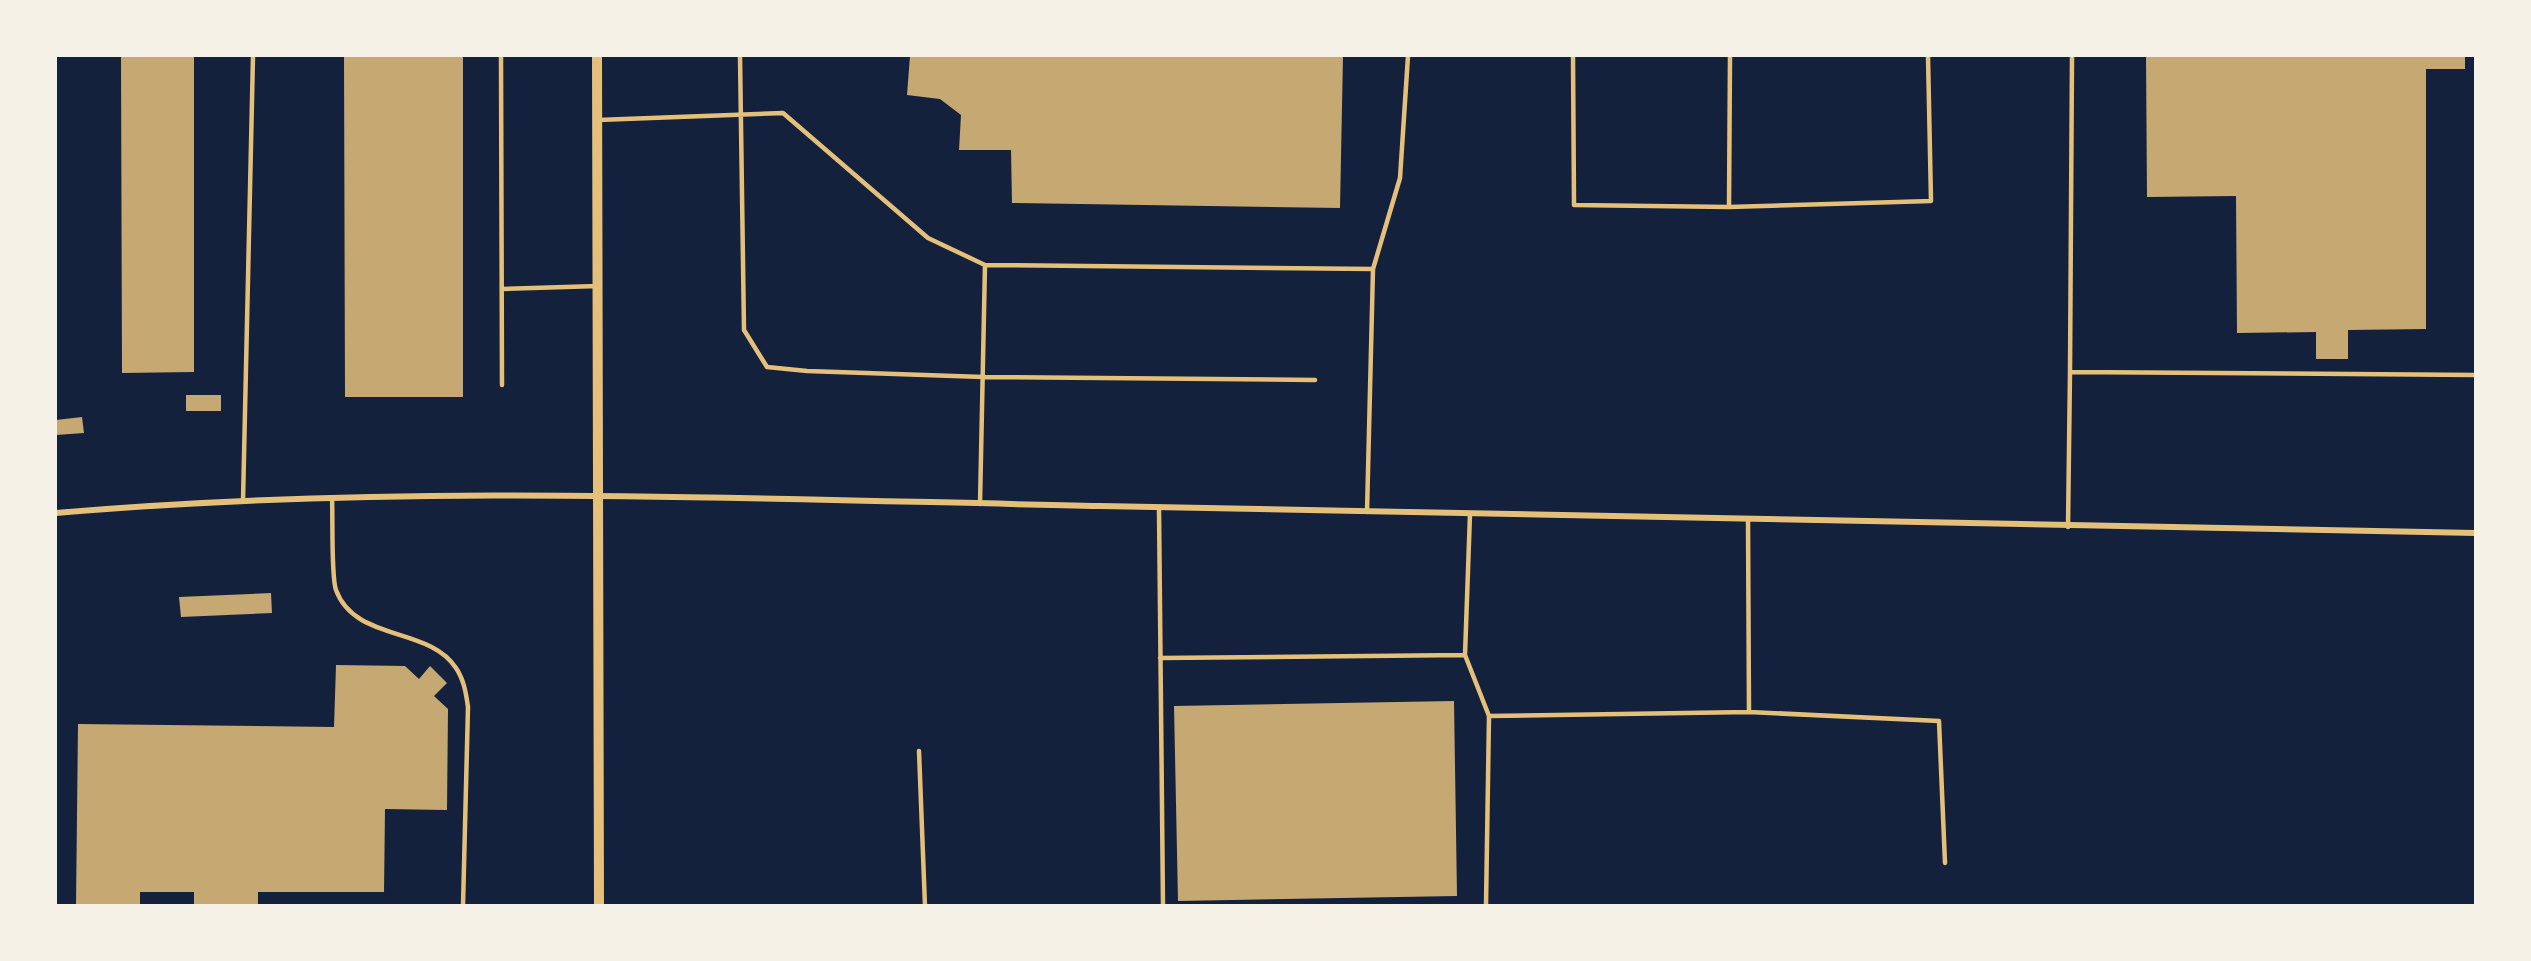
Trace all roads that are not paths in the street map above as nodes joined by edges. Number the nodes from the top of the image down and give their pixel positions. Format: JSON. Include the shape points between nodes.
{"nodes":[{"id":1,"x":253,"y":56,"type":"edge"},
{"id":2,"x":501,"y":56,"type":"edge"},
{"id":3,"x":597,"y":56,"type":"edge"},
{"id":4,"x":740,"y":56,"type":"edge"},
{"id":5,"x":1408,"y":56,"type":"edge"},
{"id":6,"x":1572,"y":56,"type":"edge"},
{"id":7,"x":1730,"y":56,"type":"edge"},
{"id":8,"x":1928,"y":56,"type":"edge"},
{"id":9,"x":2072,"y":56,"type":"edge"},
{"id":10,"x":739,"y":114,"type":"junction"},
{"id":11,"x":597,"y":120,"type":"junction"},
{"id":12,"x":1729,"y":207,"type":"junction"},
{"id":13,"x":985,"y":265,"type":"junction"},
{"id":14,"x":1373,"y":269,"type":"junction"},
{"id":15,"x":598,"y":286,"type":"junction"},
{"id":16,"x":502,"y":289,"type":"junction"},
{"id":17,"x":2070,"y":372,"type":"junction"},
{"id":18,"x":2475,"y":375,"type":"edge"},
{"id":19,"x":983,"y":377,"type":"junction"},
{"id":20,"x":1315,"y":380,"type":"dead end"},
{"id":21,"x":502,"y":385,"type":"dead end"},
{"id":22,"x":598,"y":496,"type":"junction"},
{"id":23,"x":332,"y":498,"type":"junction"},
{"id":24,"x":243,"y":501,"type":"junction"},
{"id":25,"x":980,"y":504,"type":"junction"},
{"id":26,"x":1159,"y":508,"type":"junction"},
{"id":27,"x":1367,"y":512,"type":"junction"},
{"id":28,"x":56,"y":513,"type":"edge"},
{"id":29,"x":1470,"y":514,"type":"junction"},
{"id":30,"x":1748,"y":519,"type":"junction"},
{"id":31,"x":2068,"y":527,"type":"junction"},
{"id":32,"x":2475,"y":533,"type":"edge"},
{"id":33,"x":1465,"y":655,"type":"junction"},
{"id":34,"x":1160,"y":658,"type":"junction"},
{"id":35,"x":1749,"y":712,"type":"junction"},
{"id":36,"x":1489,"y":716,"type":"junction"},
{"id":37,"x":919,"y":751,"type":"dead end"},
{"id":38,"x":1945,"y":863,"type":"dead end"},
{"id":39,"x":463,"y":906,"type":"edge"},
{"id":40,"x":599,"y":906,"type":"edge"},
{"id":41,"x":925,"y":906,"type":"edge"},
{"id":42,"x":1163,"y":906,"type":"edge"},
{"id":43,"x":1486,"y":906,"type":"edge"}],
"edges":[{"from":1,"to":24,"type":"lane"},
{"from":2,"to":16,"type":"lane"},
{"from":3,"to":11,"type":"street"},
{"from":4,"to":10,"type":"lane"},
{"from":5,"to":14,"type":"lane","via":[[1400,178]]},
{"from":6,"to":12,"type":"lane","via":[[1574,205]]},
{"from":7,"to":12,"type":"lane"},
{"from":8,"to":12,"type":"lane","via":[[1931,201]]},
{"from":9,"to":17,"type":"lane"},
{"from":10,"to":11,"type":"lane"},
{"from":10,"to":13,"type":"lane","via":[[783,113],[928,238]]},
{"from":10,"to":19,"type":"lane","via":[[744,330],[767,367]]},
{"from":11,"to":15,"type":"street"},
{"from":13,"to":14,"type":"lane"},
{"from":13,"to":19,"type":"lane"},
{"from":14,"to":27,"type":"lane"},
{"from":15,"to":16,"type":"lane"},
{"from":15,"to":22,"type":"street"},
{"from":16,"to":21,"type":"lane"},
{"from":17,"to":18,"type":"lane"},
{"from":17,"to":31,"type":"lane"},
{"from":19,"to":20,"type":"lane"},
{"from":19,"to":25,"type":"lane"},
{"from":22,"to":23,"type":"street"},
{"from":22,"to":25,"type":"street"},
{"from":22,"to":40,"type":"street"},
{"from":23,"to":24,"type":"street"},
{"from":23,"to":39,"type":"lane","via":[[335,589],[346,605],[378,629],[435,650],[456,666],[464,683],[468,707]]},
{"from":24,"to":28,"type":"street","via":[[163,503]]},
{"from":25,"to":26,"type":"street"},
{"from":26,"to":27,"type":"street"},
{"from":26,"to":34,"type":"lane"},
{"from":27,"to":29,"type":"street"},
{"from":29,"to":30,"type":"street"},
{"from":29,"to":33,"type":"lane"},
{"from":30,"to":31,"type":"street"},
{"from":30,"to":35,"type":"lane"},
{"from":31,"to":32,"type":"street"},
{"from":33,"to":34,"type":"lane"},
{"from":33,"to":36,"type":"lane"},
{"from":34,"to":42,"type":"lane"},
{"from":35,"to":36,"type":"lane"},
{"from":35,"to":38,"type":"lane","via":[[1939,721]]},
{"from":36,"to":43,"type":"lane"},
{"from":37,"to":41,"type":"lane"}]}
